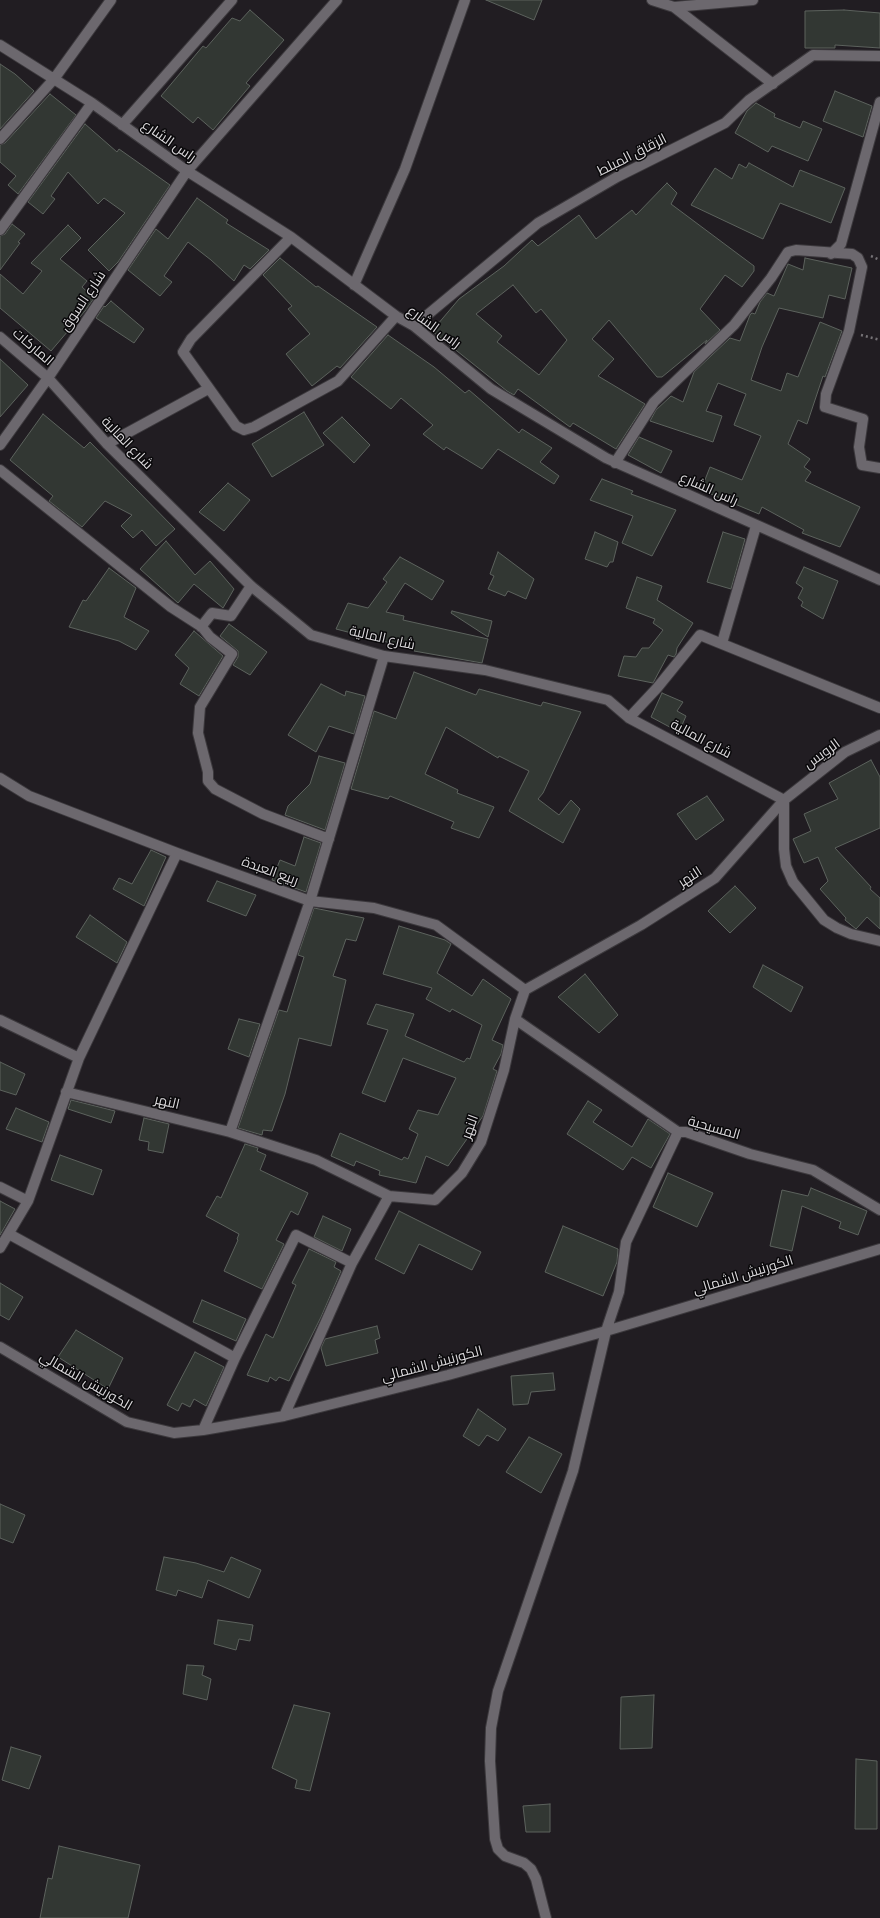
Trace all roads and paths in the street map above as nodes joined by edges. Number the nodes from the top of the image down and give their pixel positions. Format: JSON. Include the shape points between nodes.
{"nodes":[{"id":1,"x":111,"y":0,"type":"edge"},
{"id":2,"x":232,"y":0,"type":"edge"},
{"id":3,"x":337,"y":0,"type":"edge"},
{"id":4,"x":465,"y":0,"type":"edge"},
{"id":5,"x":652,"y":0,"type":"edge"},
{"id":6,"x":753,"y":0,"type":"edge"},
{"id":7,"x":674,"y":7,"type":"junction"},
{"id":8,"x":0,"y":45,"type":"edge"},
{"id":9,"x":880,"y":56,"type":"edge"},
{"id":10,"x":54,"y":79,"type":"junction"},
{"id":11,"x":773,"y":84,"type":"junction"},
{"id":12,"x":880,"y":102,"type":"edge"},
{"id":13,"x":92,"y":103,"type":"junction"},
{"id":14,"x":122,"y":125,"type":"junction"},
{"id":15,"x":0,"y":139,"type":"edge"},
{"id":16,"x":187,"y":171,"type":"junction"},
{"id":17,"x":0,"y":230,"type":"edge"},
{"id":18,"x":291,"y":237,"type":"junction"},
{"id":19,"x":831,"y":254,"type":"junction"},
{"id":20,"x":354,"y":285,"type":"junction"},
{"id":21,"x":396,"y":316,"type":"junction"},
{"id":22,"x":414,"y":326,"type":"junction"},
{"id":23,"x":849,"y":331,"type":"junction"},
{"id":24,"x":0,"y":337,"type":"edge"},
{"id":25,"x":880,"y":340,"type":"edge"},
{"id":26,"x":48,"y":378,"type":"junction"},
{"id":27,"x":208,"y":389,"type":"junction"},
{"id":28,"x":107,"y":444,"type":"junction"},
{"id":29,"x":0,"y":445,"type":"edge"},
{"id":30,"x":615,"y":462,"type":"junction"},
{"id":31,"x":880,"y":468,"type":"edge"},
{"id":32,"x":0,"y":470,"type":"edge"},
{"id":33,"x":756,"y":526,"type":"junction"},
{"id":34,"x":880,"y":580,"type":"edge"},
{"id":35,"x":251,"y":586,"type":"junction"},
{"id":36,"x":201,"y":627,"type":"junction"},
{"id":37,"x":722,"y":643,"type":"junction"},
{"id":38,"x":384,"y":656,"type":"junction"},
{"id":39,"x":880,"y":708,"type":"edge"},
{"id":40,"x":629,"y":718,"type":"junction"},
{"id":41,"x":880,"y":735,"type":"edge"},
{"id":42,"x":0,"y":778,"type":"edge"},
{"id":43,"x":784,"y":800,"type":"junction"},
{"id":44,"x":330,"y":839,"type":"junction"},
{"id":45,"x":177,"y":853,"type":"junction"},
{"id":46,"x":310,"y":901,"type":"junction"},
{"id":47,"x":880,"y":941,"type":"edge"},
{"id":48,"x":525,"y":990,"type":"junction"},
{"id":49,"x":515,"y":1019,"type":"junction"},
{"id":50,"x":0,"y":1020,"type":"edge"},
{"id":51,"x":79,"y":1058,"type":"junction"},
{"id":52,"x":66,"y":1092,"type":"junction"},
{"id":53,"x":230,"y":1132,"type":"junction"},
{"id":54,"x":678,"y":1132,"type":"junction"},
{"id":55,"x":0,"y":1186,"type":"edge"},
{"id":56,"x":389,"y":1196,"type":"junction"},
{"id":57,"x":28,"y":1201,"type":"junction"},
{"id":58,"x":880,"y":1210,"type":"edge"},
{"id":59,"x":9,"y":1234,"type":"junction"},
{"id":60,"x":0,"y":1248,"type":"edge"},
{"id":61,"x":880,"y":1249,"type":"edge"},
{"id":62,"x":352,"y":1264,"type":"junction"},
{"id":63,"x":606,"y":1331,"type":"junction"},
{"id":64,"x":0,"y":1347,"type":"edge"},
{"id":65,"x":235,"y":1358,"type":"junction"},
{"id":66,"x":284,"y":1416,"type":"junction"},
{"id":67,"x":203,"y":1430,"type":"junction"},
{"id":68,"x":546,"y":1918,"type":"edge"}],
"edges":[{"from":1,"to":10,"type":"street"},
{"from":2,"to":14,"type":"street"},
{"from":3,"to":16,"type":"street","name":"شارع السوق"},
{"from":4,"to":20,"type":"street","via":[[405,169]]},
{"from":5,"to":7,"type":"street"},
{"from":6,"to":7,"type":"street"},
{"from":7,"to":11,"type":"street"},
{"from":8,"to":10,"type":"street","name":"راس الشارع"},
{"from":9,"to":11,"type":"street","name":"الزقاق المبلط","via":[[813,55]]},
{"from":10,"to":13,"type":"street","name":"راس الشارع"},
{"from":10,"to":15,"type":"street"},
{"from":11,"to":22,"type":"street","name":"الزقاق المبلط","via":[[749,100],[725,123],[617,177],[538,223]]},
{"from":12,"to":19,"type":"street","via":[[841,244]]},
{"from":13,"to":14,"type":"street","name":"راس الشارع"},
{"from":13,"to":17,"type":"street"},
{"from":14,"to":16,"type":"street","name":"راس الشارع"},
{"from":16,"to":18,"type":"street","name":"راس الشارع"},
{"from":16,"to":26,"type":"street","name":"شارع السوق"},
{"from":18,"to":20,"type":"street","name":"راس الشارع"},
{"from":18,"to":27,"type":"street","via":[[191,339],[183,352]]},
{"from":19,"to":23,"type":"street","via":[[852,254],[858,258],[862,267]]},
{"from":19,"to":30,"type":"street","via":[[808,250],[788,252],[734,325],[654,402]]},
{"from":20,"to":21,"type":"street","name":"راس الشارع"},
{"from":21,"to":22,"type":"street","name":"راس الشارع"},
{"from":21,"to":27,"type":"street","via":[[338,381],[254,427],[244,430],[236,426]]},
{"from":22,"to":30,"type":"street","name":"راس الشارع","via":[[491,389]]},
{"from":23,"to":25,"type":"path"},
{"from":23,"to":31,"type":"street","via":[[826,394],[825,408],[863,419],[859,447],[862,465]]},
{"from":24,"to":26,"type":"street","name":"الماركات"},
{"from":26,"to":28,"type":"street","name":"شارع المالية"},
{"from":26,"to":29,"type":"street","name":"شارع السوق"},
{"from":27,"to":28,"type":"street"},
{"from":28,"to":35,"type":"street","name":"شارع المالية"},
{"from":30,"to":33,"type":"street","name":"راس الشارع"},
{"from":32,"to":36,"type":"street","via":[[171,608]]},
{"from":33,"to":34,"type":"street","name":"راس الشارع"},
{"from":33,"to":37,"type":"street"},
{"from":35,"to":36,"type":"street","via":[[231,616],[212,613]]},
{"from":35,"to":38,"type":"street","name":"شارع المالية","via":[[311,635]]},
{"from":36,"to":44,"type":"street","via":[[232,654],[200,708],[198,733],[208,781],[215,789],[263,814]]},
{"from":37,"to":39,"type":"street"},
{"from":37,"to":40,"type":"street","via":[[700,635]]},
{"from":38,"to":40,"type":"street","name":"شارع المالية","via":[[485,670],[608,700]]},
{"from":38,"to":44,"type":"street"},
{"from":40,"to":43,"type":"street","name":"شارع المالية"},
{"from":41,"to":43,"type":"street","name":"الرويس","via":[[845,752]]},
{"from":42,"to":45,"type":"street","name":"ربيع العبدة","via":[[29,796]]},
{"from":43,"to":47,"type":"street","via":[[784,849],[786,866],[793,882],[824,920],[851,934]]},
{"from":43,"to":48,"type":"street","name":"النهر","via":[[715,878],[641,925]]},
{"from":44,"to":46,"type":"street"},
{"from":45,"to":46,"type":"street","name":"ربيع العبدة"},
{"from":45,"to":51,"type":"street"},
{"from":46,"to":48,"type":"street","name":"ربيع العبدة","via":[[374,908],[436,924]]},
{"from":46,"to":53,"type":"street"},
{"from":48,"to":49,"type":"street","name":"النهر"},
{"from":49,"to":54,"type":"street","name":"المسيحية"},
{"from":49,"to":56,"type":"street","name":"النهر","via":[[504,1070],[481,1142],[462,1173],[435,1200]]},
{"from":50,"to":51,"type":"street"},
{"from":51,"to":52,"type":"street"},
{"from":52,"to":53,"type":"street","name":"النهر"},
{"from":52,"to":57,"type":"street"},
{"from":53,"to":56,"type":"street","name":"النهر","via":[[316,1160]]},
{"from":54,"to":58,"type":"street","name":"المسيحية","via":[[686,1132],[750,1154],[812,1170]]},
{"from":54,"to":63,"type":"street","via":[[626,1242],[619,1292]]},
{"from":55,"to":57,"type":"street"},
{"from":56,"to":62,"type":"street"},
{"from":57,"to":59,"type":"street"},
{"from":59,"to":60,"type":"street"},
{"from":59,"to":65,"type":"street"},
{"from":61,"to":63,"type":"street","name":"الكورنيش الشمالي"},
{"from":62,"to":65,"type":"street","via":[[296,1235]]},
{"from":62,"to":66,"type":"street"},
{"from":63,"to":66,"type":"street","name":"الكورنيش الشمالي","via":[[448,1375]]},
{"from":63,"to":68,"type":"street","via":[[573,1471],[498,1691],[491,1728],[490,1761],[495,1839],[505,1856],[524,1863],[531,1869]]},
{"from":64,"to":67,"type":"street","name":"الكورنيش الشمالي","via":[[127,1422],[174,1433]]},
{"from":65,"to":67,"type":"street"},
{"from":66,"to":67,"type":"street","name":"الكورنيش الشمالي"}]}
